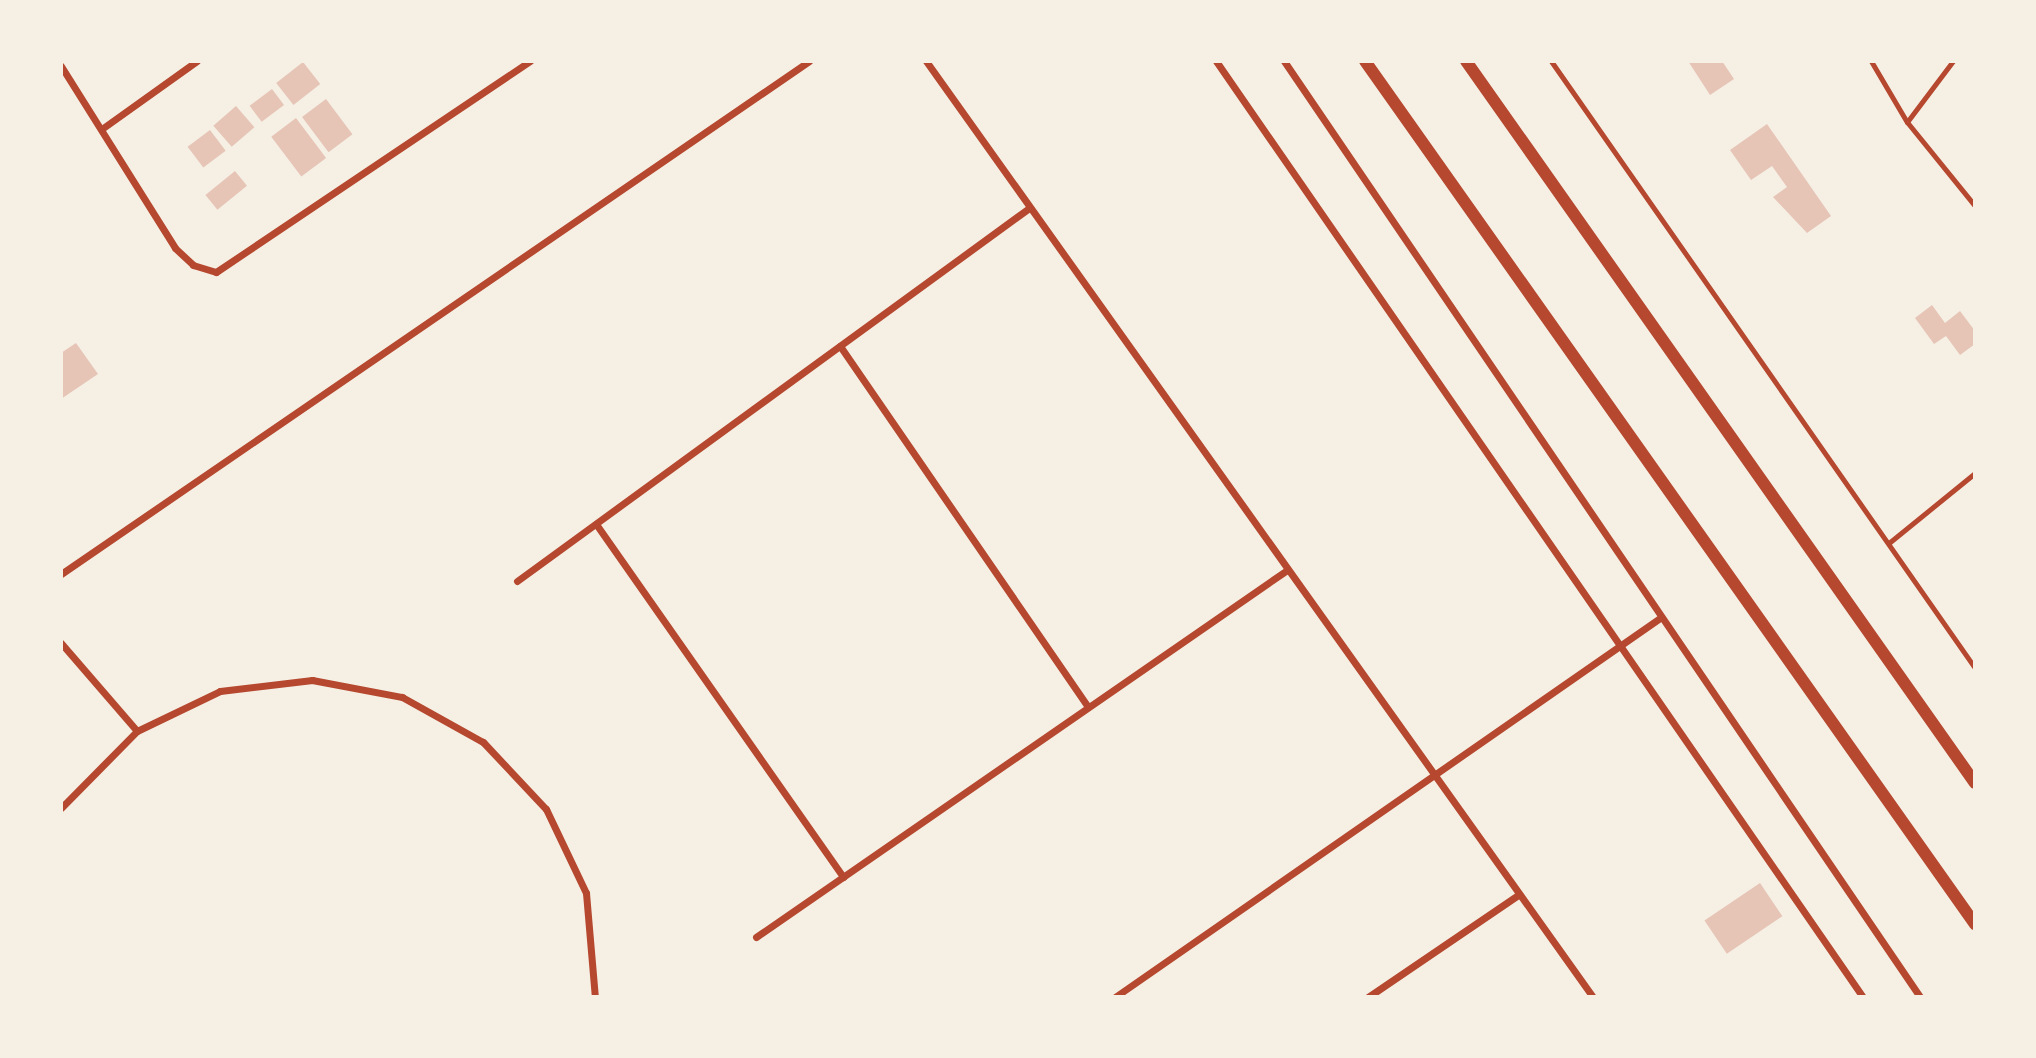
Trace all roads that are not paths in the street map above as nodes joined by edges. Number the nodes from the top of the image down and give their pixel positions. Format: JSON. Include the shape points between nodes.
{"nodes":[{"id":1,"x":197,"y":61,"type":"edge"},
{"id":2,"x":530,"y":61,"type":"edge"},
{"id":3,"x":809,"y":61,"type":"edge"},
{"id":4,"x":926,"y":61,"type":"edge"},
{"id":5,"x":1216,"y":61,"type":"edge"},
{"id":6,"x":1284,"y":61,"type":"edge"},
{"id":7,"x":1365,"y":61,"type":"edge"},
{"id":8,"x":1466,"y":61,"type":"edge"},
{"id":9,"x":1551,"y":61,"type":"edge"},
{"id":10,"x":1871,"y":61,"type":"edge"},
{"id":11,"x":1953,"y":61,"type":"edge"},
{"id":12,"x":61,"y":65,"type":"edge"},
{"id":13,"x":1907,"y":122,"type":"junction"},
{"id":14,"x":103,"y":128,"type":"junction"},
{"id":15,"x":1975,"y":206,"type":"edge"},
{"id":16,"x":1029,"y":208,"type":"junction"},
{"id":17,"x":840,"y":346,"type":"junction"},
{"id":18,"x":1975,"y":472,"type":"edge"},
{"id":19,"x":596,"y":524,"type":"junction"},
{"id":20,"x":1890,"y":542,"type":"junction"},
{"id":21,"x":1287,"y":570,"type":"junction"},
{"id":22,"x":61,"y":574,"type":"edge"},
{"id":23,"x":517,"y":582,"type":"dead end"},
{"id":24,"x":1660,"y":618,"type":"junction"},
{"id":25,"x":1617,"y":642,"type":"junction"},
{"id":26,"x":61,"y":643,"type":"edge"},
{"id":27,"x":1975,"y":668,"type":"edge"},
{"id":28,"x":1088,"y":707,"type":"junction"},
{"id":29,"x":137,"y":731,"type":"junction"},
{"id":30,"x":1433,"y":776,"type":"junction"},
{"id":31,"x":1975,"y":783,"type":"edge"},
{"id":32,"x":61,"y":808,"type":"edge"},
{"id":33,"x":843,"y":877,"type":"junction"},
{"id":34,"x":1518,"y":895,"type":"junction"},
{"id":35,"x":1975,"y":924,"type":"edge"},
{"id":36,"x":755,"y":937,"type":"dead end"},
{"id":37,"x":595,"y":997,"type":"edge"},
{"id":38,"x":1115,"y":997,"type":"edge"},
{"id":39,"x":1368,"y":997,"type":"edge"},
{"id":40,"x":1593,"y":997,"type":"edge"},
{"id":41,"x":1863,"y":997,"type":"edge"},
{"id":42,"x":1920,"y":997,"type":"edge"}],
"edges":[{"from":1,"to":14,"type":"street"},
{"from":2,"to":14,"type":"street","via":[[216,272],[193,265],[175,247]]},
{"from":3,"to":22,"type":"street"},
{"from":4,"to":16,"type":"street"},
{"from":5,"to":25,"type":"street"},
{"from":6,"to":24,"type":"street"},
{"from":7,"to":35,"type":"street"},
{"from":8,"to":31,"type":"street"},
{"from":9,"to":20,"type":"lane"},
{"from":10,"to":13,"type":"lane"},
{"from":11,"to":13,"type":"lane"},
{"from":12,"to":14,"type":"street"},
{"from":13,"to":15,"type":"lane"},
{"from":16,"to":17,"type":"street"},
{"from":16,"to":21,"type":"street"},
{"from":17,"to":19,"type":"street"},
{"from":17,"to":28,"type":"street"},
{"from":18,"to":20,"type":"lane"},
{"from":19,"to":23,"type":"street"},
{"from":19,"to":33,"type":"street"},
{"from":20,"to":27,"type":"lane"},
{"from":21,"to":28,"type":"street"},
{"from":21,"to":30,"type":"street"},
{"from":24,"to":25,"type":"street"},
{"from":24,"to":42,"type":"street"},
{"from":25,"to":30,"type":"street"},
{"from":25,"to":41,"type":"street"},
{"from":26,"to":29,"type":"street"},
{"from":28,"to":33,"type":"street"},
{"from":29,"to":32,"type":"street"},
{"from":29,"to":37,"type":"street","via":[[220,691],[312,680],[402,697],[483,742],[546,809],[586,893]]},
{"from":30,"to":34,"type":"street"},
{"from":30,"to":38,"type":"street"},
{"from":33,"to":36,"type":"street"},
{"from":34,"to":39,"type":"street"},
{"from":34,"to":40,"type":"street"}]}
